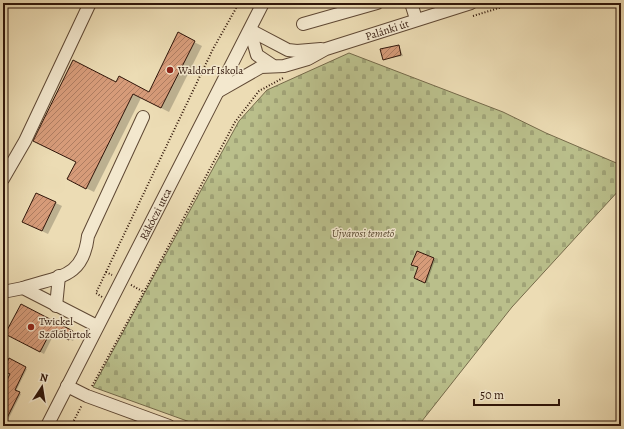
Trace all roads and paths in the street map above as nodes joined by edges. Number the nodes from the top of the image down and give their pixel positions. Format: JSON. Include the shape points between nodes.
{"nodes":[{"id":1,"x":90,"y":3,"type":"edge"},
{"id":2,"x":239,"y":3,"type":"edge"},
{"id":3,"x":263,"y":3,"type":"edge"},
{"id":4,"x":376,"y":3,"type":"edge"},
{"id":5,"x":411,"y":3,"type":"edge"},
{"id":6,"x":471,"y":3,"type":"edge"},
{"id":7,"x":416,"y":19,"type":"junction"},
{"id":8,"x":303,"y":24,"type":"dead end"},
{"id":9,"x":250,"y":30,"type":"junction"},
{"id":10,"x":326,"y":49,"type":"junction"},
{"id":11,"x":272,"y":66,"type":"junction"},
{"id":12,"x":272,"y":83,"type":"dead end"},
{"id":13,"x":218,"y":92,"type":"junction"},
{"id":14,"x":143,"y":117,"type":"dead end"},
{"id":15,"x":3,"y":179,"type":"edge"},
{"id":16,"x":59,"y":276,"type":"junction"},
{"id":17,"x":121,"y":280,"type":"junction"},
{"id":18,"x":23,"y":288,"type":"junction"},
{"id":19,"x":3,"y":292,"type":"edge"},
{"id":20,"x":144,"y":292,"type":"junction"},
{"id":21,"x":110,"y":301,"type":"junction"},
{"id":22,"x":56,"y":306,"type":"junction"},
{"id":23,"x":97,"y":326,"type":"junction"},
{"id":24,"x":67,"y":386,"type":"junction"},
{"id":25,"x":92,"y":386,"type":"dead end"},
{"id":26,"x":47,"y":426,"type":"edge"},
{"id":27,"x":169,"y":426,"type":"edge"}],
"edges":[{"from":1,"to":15,"type":"street","via":[[25,142]]},
{"from":2,"to":21,"type":"path","via":[[213,49],[96,293]]},
{"from":3,"to":9,"type":"street","name":"Rákóczi utca"},
{"from":4,"to":8,"type":"street"},
{"from":5,"to":7,"type":"street"},
{"from":6,"to":7,"type":"street","name":"Palánki út"},
{"from":7,"to":10,"type":"street","name":"Palánki út"},
{"from":9,"to":10,"type":"street","name":"Palánki út","via":[[288,50]]},
{"from":9,"to":11,"type":"street","via":[[257,55]]},
{"from":9,"to":13,"type":"street","name":"Rákóczi utca"},
{"from":10,"to":11,"type":"street","name":"Palánki út","via":[[284,66]]},
{"from":11,"to":13,"type":"street","name":"Palánki út","via":[[250,71]]},
{"from":12,"to":20,"type":"path","via":[[259,91],[235,122]]},
{"from":13,"to":17,"type":"street","name":"Rákóczi utca"},
{"from":14,"to":16,"type":"street","via":[[88,236],[81,262],[70,273]]},
{"from":16,"to":18,"type":"street"},
{"from":16,"to":22,"type":"street"},
{"from":17,"to":20,"type":"path"},
{"from":17,"to":21,"type":"street","name":"Rákóczi utca"},
{"from":18,"to":19,"type":"street"},
{"from":18,"to":22,"type":"street"},
{"from":20,"to":25,"type":"path"},
{"from":21,"to":23,"type":"street","name":"Rákóczi utca"},
{"from":22,"to":23,"type":"street"},
{"from":23,"to":24,"type":"street","name":"Rákóczi utca"},
{"from":24,"to":26,"type":"street","name":"Rákóczi utca"},
{"from":24,"to":27,"type":"street","via":[[87,396]]}]}
